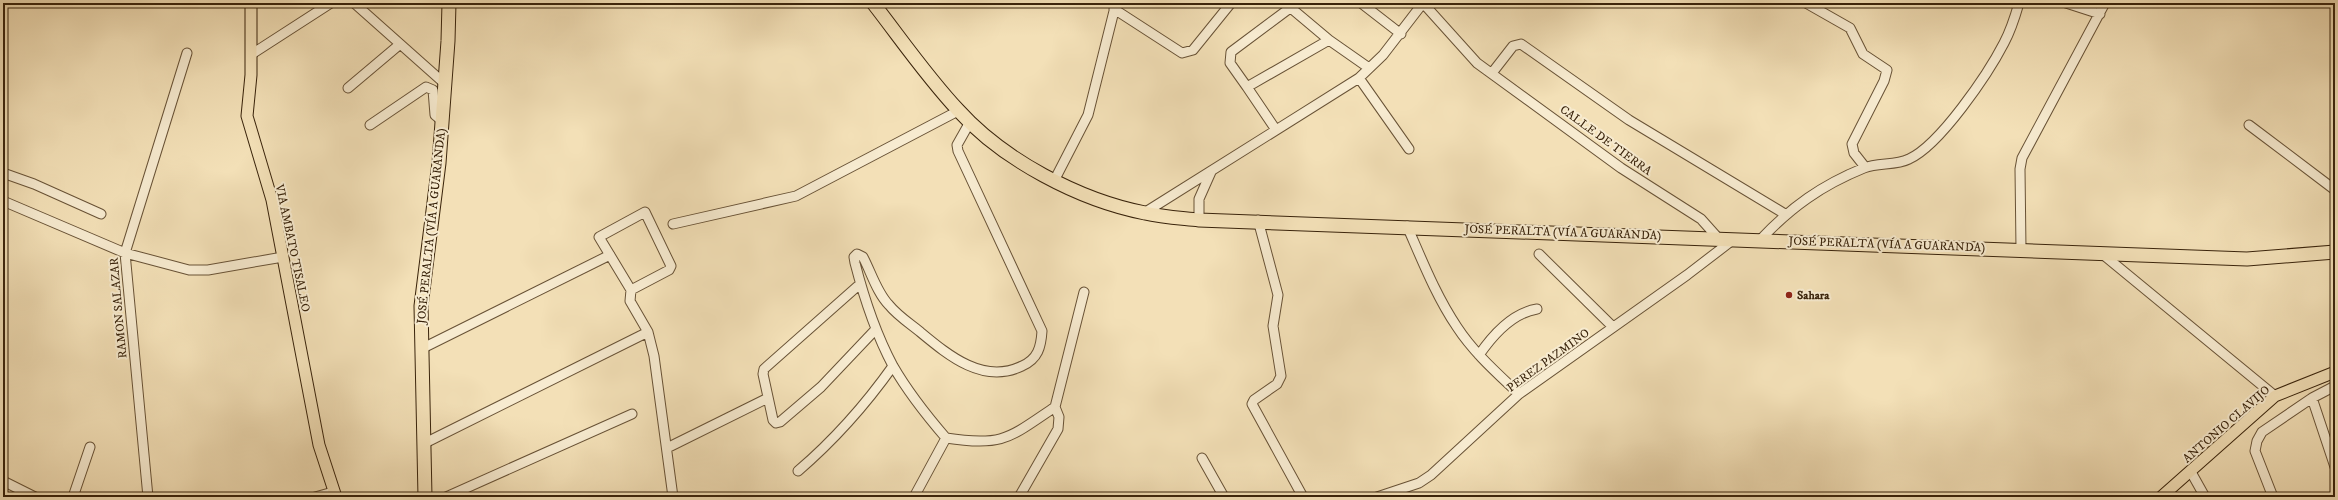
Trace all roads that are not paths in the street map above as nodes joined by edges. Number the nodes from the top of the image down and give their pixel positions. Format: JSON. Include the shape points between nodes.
{"nodes":[{"id":1,"x":251,"y":3,"type":"edge"},
{"id":2,"x":331,"y":3,"type":"edge"},
{"id":3,"x":354,"y":3,"type":"edge"},
{"id":4,"x":449,"y":3,"type":"edge"},
{"id":5,"x":873,"y":3,"type":"edge"},
{"id":6,"x":1231,"y":3,"type":"edge"},
{"id":7,"x":1361,"y":3,"type":"edge"},
{"id":8,"x":1423,"y":3,"type":"edge"},
{"id":9,"x":1806,"y":3,"type":"edge"},
{"id":10,"x":2019,"y":3,"type":"edge"},
{"id":11,"x":2066,"y":3,"type":"edge"},
{"id":12,"x":2105,"y":3,"type":"edge"},
{"id":13,"x":1115,"y":6,"type":"edge"},
{"id":14,"x":1287,"y":6,"type":"edge"},
{"id":15,"x":2100,"y":14,"type":"junction"},
{"id":16,"x":1401,"y":34,"type":"junction"},
{"id":17,"x":1329,"y":40,"type":"junction"},
{"id":18,"x":399,"y":44,"type":"junction"},
{"id":19,"x":187,"y":53,"type":"dead end"},
{"id":20,"x":252,"y":54,"type":"junction"},
{"id":21,"x":1369,"y":68,"type":"junction"},
{"id":22,"x":1492,"y":73,"type":"junction"},
{"id":23,"x":1359,"y":78,"type":"junction"},
{"id":24,"x":444,"y":83,"type":"junction"},
{"id":25,"x":1247,"y":87,"type":"junction"},
{"id":26,"x":348,"y":88,"type":"dead end"},
{"id":27,"x":958,"y":111,"type":"junction"},
{"id":28,"x":441,"y":120,"type":"junction"},
{"id":29,"x":970,"y":122,"type":"junction"},
{"id":30,"x":370,"y":125,"type":"dead end"},
{"id":31,"x":2249,"y":125,"type":"dead end"},
{"id":32,"x":1276,"y":130,"type":"junction"},
{"id":33,"x":1409,"y":149,"type":"dead end"},
{"id":34,"x":1865,"y":167,"type":"junction"},
{"id":35,"x":1211,"y":172,"type":"junction"},
{"id":36,"x":3,"y":173,"type":"edge"},
{"id":37,"x":1054,"y":181,"type":"junction"},
{"id":38,"x":2335,"y":190,"type":"edge"},
{"id":39,"x":3,"y":201,"type":"edge"},
{"id":40,"x":1144,"y":213,"type":"junction"},
{"id":41,"x":101,"y":214,"type":"dead end"},
{"id":42,"x":1785,"y":214,"type":"junction"},
{"id":43,"x":1199,"y":220,"type":"junction"},
{"id":44,"x":1258,"y":220,"type":"junction"},
{"id":45,"x":674,"y":224,"type":"dead end"},
{"id":46,"x":1407,"y":226,"type":"junction"},
{"id":47,"x":1718,"y":238,"type":"junction"},
{"id":48,"x":1734,"y":239,"type":"junction"},
{"id":49,"x":1760,"y":240,"type":"junction"},
{"id":50,"x":2021,"y":249,"type":"junction"},
{"id":51,"x":2100,"y":252,"type":"junction"},
{"id":52,"x":2335,"y":252,"type":"edge"},
{"id":53,"x":125,"y":254,"type":"junction"},
{"id":54,"x":1538,"y":254,"type":"dead end"},
{"id":55,"x":610,"y":255,"type":"junction"},
{"id":56,"x":283,"y":257,"type":"junction"},
{"id":57,"x":860,"y":284,"type":"junction"},
{"id":58,"x":631,"y":290,"type":"junction"},
{"id":59,"x":1084,"y":292,"type":"dead end"},
{"id":60,"x":1536,"y":309,"type":"dead end"},
{"id":61,"x":1613,"y":327,"type":"junction"},
{"id":62,"x":876,"y":330,"type":"junction"},
{"id":63,"x":648,"y":332,"type":"junction"},
{"id":64,"x":421,"y":349,"type":"junction"},
{"id":65,"x":1479,"y":355,"type":"junction"},
{"id":66,"x":893,"y":366,"type":"junction"},
{"id":67,"x":2335,"y":372,"type":"edge"},
{"id":68,"x":2335,"y":386,"type":"edge"},
{"id":69,"x":1519,"y":394,"type":"junction"},
{"id":70,"x":2275,"y":396,"type":"junction"},
{"id":71,"x":768,"y":398,"type":"junction"},
{"id":72,"x":2312,"y":398,"type":"junction"},
{"id":73,"x":1055,"y":408,"type":"junction"},
{"id":74,"x":632,"y":414,"type":"dead end"},
{"id":75,"x":946,"y":438,"type":"junction"},
{"id":76,"x":423,"y":444,"type":"junction"},
{"id":77,"x":90,"y":447,"type":"dead end"},
{"id":78,"x":667,"y":448,"type":"junction"},
{"id":79,"x":1202,"y":458,"type":"dead end"},
{"id":80,"x":2335,"y":467,"type":"edge"},
{"id":81,"x":798,"y":471,"type":"dead end"},
{"id":82,"x":2191,"y":472,"type":"junction"},
{"id":83,"x":3,"y":481,"type":"edge"},
{"id":84,"x":334,"y":494,"type":"edge"},
{"id":85,"x":35,"y":497,"type":"edge"},
{"id":86,"x":73,"y":497,"type":"edge"},
{"id":87,"x":148,"y":497,"type":"edge"},
{"id":88,"x":315,"y":497,"type":"edge"},
{"id":89,"x":425,"y":497,"type":"edge"},
{"id":90,"x":446,"y":497,"type":"edge"},
{"id":91,"x":673,"y":497,"type":"edge"},
{"id":92,"x":914,"y":497,"type":"edge"},
{"id":93,"x":1019,"y":497,"type":"edge"},
{"id":94,"x":1224,"y":497,"type":"edge"},
{"id":95,"x":1303,"y":497,"type":"edge"},
{"id":96,"x":1377,"y":497,"type":"edge"},
{"id":97,"x":2161,"y":497,"type":"edge"},
{"id":98,"x":2205,"y":497,"type":"edge"},
{"id":99,"x":2273,"y":497,"type":"edge"}],
"edges":[{"from":1,"to":20,"type":"main road","name":"VIA AMBATO TISALEO"},
{"from":2,"to":20,"type":"street"},
{"from":3,"to":18,"type":"street"},
{"from":4,"to":24,"type":"highway","name":"JOSÉ PERALTA (VÍA A GUARANDA)"},
{"from":5,"to":27,"type":"highway","name":"JOSÉ PERALTA (VÍA A GUARANDA)"},
{"from":6,"to":13,"type":"street","via":[[1188,53],[1182,53]]},
{"from":7,"to":16,"type":"street"},
{"from":8,"to":16,"type":"street"},
{"from":8,"to":22,"type":"street","name":"CALLE DE TIERRA","via":[[1477,63]]},
{"from":9,"to":34,"type":"street","via":[[1850,28],[1859,49],[1887,70],[1852,144],[1854,153]]},
{"from":10,"to":34,"type":"street","via":[[2011,30],[1973,90],[1934,141],[1908,160]]},
{"from":11,"to":15,"type":"street"},
{"from":12,"to":15,"type":"street"},
{"from":13,"to":37,"type":"street","via":[[1088,115]]},
{"from":14,"to":17,"type":"street"},
{"from":14,"to":25,"type":"street","via":[[1231,52],[1230,63]]},
{"from":15,"to":50,"type":"street","via":[[2022,158]]},
{"from":16,"to":21,"type":"street"},
{"from":17,"to":21,"type":"street"},
{"from":17,"to":25,"type":"street"},
{"from":18,"to":24,"type":"street"},
{"from":18,"to":26,"type":"street"},
{"from":19,"to":53,"type":"street","name":"RAMON SALAZAR"},
{"from":20,"to":56,"type":"main road","name":"VIA AMBATO TISALEO","via":[[247,116],[272,200]]},
{"from":21,"to":23,"type":"street"},
{"from":22,"to":42,"type":"street","via":[[1513,46],[1521,44],[1629,120]]},
{"from":22,"to":47,"type":"street","name":"CALLE DE TIERRA","via":[[1621,168],[1701,219]]},
{"from":23,"to":32,"type":"street"},
{"from":23,"to":33,"type":"street"},
{"from":24,"to":28,"type":"highway","name":"JOSÉ PERALTA (VÍA A GUARANDA)"},
{"from":25,"to":32,"type":"street"},
{"from":27,"to":29,"type":"highway","name":"JOSÉ PERALTA (VÍA A GUARANDA)"},
{"from":27,"to":45,"type":"street","via":[[796,196]]},
{"from":28,"to":30,"type":"street","via":[[435,115],[433,90],[426,87]]},
{"from":28,"to":64,"type":"highway","name":"JOSÉ PERALTA (VÍA A GUARANDA)","via":[[439,163],[421,306]]},
{"from":29,"to":37,"type":"highway","name":"JOSÉ PERALTA (VÍA A GUARANDA)","via":[[1017,160]]},
{"from":29,"to":57,"type":"street","via":[[957,145],[958,151],[1042,331],[1037,354],[1029,363],[1006,371],[993,372],[967,366],[950,356],[888,305],[863,257],[857,254],[854,257]]},
{"from":31,"to":38,"type":"street"},
{"from":32,"to":35,"type":"street"},
{"from":34,"to":42,"type":"street","via":[[1810,196]]},
{"from":35,"to":40,"type":"street"},
{"from":35,"to":43,"type":"street","via":[[1199,199]]},
{"from":36,"to":41,"type":"street"},
{"from":37,"to":40,"type":"highway","name":"JOSÉ PERALTA (VÍA A GUARANDA)","via":[[1107,202]]},
{"from":39,"to":53,"type":"street"},
{"from":40,"to":43,"type":"highway","name":"JOSÉ PERALTA (VÍA A GUARANDA)"},
{"from":42,"to":49,"type":"street"},
{"from":43,"to":44,"type":"highway","name":"JOSÉ PERALTA (VÍA A GUARANDA)"},
{"from":44,"to":46,"type":"highway","name":"JOSÉ PERALTA (VÍA A GUARANDA)"},
{"from":44,"to":95,"type":"street","via":[[1278,295],[1273,326],[1281,376],[1277,384],[1252,404]]},
{"from":46,"to":47,"type":"highway","name":"JOSÉ PERALTA (VÍA A GUARANDA)"},
{"from":46,"to":65,"type":"street","via":[[1443,304],[1457,328]]},
{"from":47,"to":48,"type":"highway","name":"JOSÉ PERALTA (VÍA A GUARANDA)"},
{"from":48,"to":49,"type":"highway","name":"JOSÉ PERALTA (VÍA A GUARANDA)"},
{"from":48,"to":61,"type":"street","name":"PEREZ PAZMINO"},
{"from":49,"to":50,"type":"highway","name":"JOSÉ PERALTA (VÍA A GUARANDA)"},
{"from":50,"to":51,"type":"highway","name":"JOSÉ PERALTA (VÍA A GUARANDA)"},
{"from":51,"to":52,"type":"highway","name":"JOSÉ PERALTA (VÍA A GUARANDA)","via":[[2247,259]]},
{"from":51,"to":70,"type":"street"},
{"from":53,"to":56,"type":"street","via":[[189,270],[208,270]]},
{"from":53,"to":87,"type":"street","name":"RAMON SALAZAR"},
{"from":54,"to":61,"type":"street"},
{"from":55,"to":58,"type":"street"},
{"from":55,"to":58,"type":"street","via":[[600,237],[645,212],[671,266],[669,270]]},
{"from":55,"to":64,"type":"street"},
{"from":56,"to":84,"type":"main road","name":"VIA AMBATO TISALEO","via":[[319,445]]},
{"from":57,"to":62,"type":"street"},
{"from":57,"to":71,"type":"street","via":[[767,366],[763,374]]},
{"from":58,"to":63,"type":"street","via":[[630,302]]},
{"from":59,"to":73,"type":"street"},
{"from":60,"to":65,"type":"street","via":[[1515,318],[1488,342]]},
{"from":61,"to":69,"type":"street","name":"PEREZ PAZMINO"},
{"from":62,"to":66,"type":"street"},
{"from":62,"to":71,"type":"street","via":[[821,387],[780,422],[776,423],[773,420]]},
{"from":63,"to":76,"type":"street"},
{"from":63,"to":78,"type":"street","via":[[654,356]]},
{"from":64,"to":76,"type":"highway","name":"JOSÉ PERALTA (VÍA A GUARANDA)"},
{"from":65,"to":69,"type":"street"},
{"from":66,"to":75,"type":"street","via":[[920,408]]},
{"from":66,"to":81,"type":"street","via":[[869,398],[821,451]]},
{"from":67,"to":70,"type":"main road","name":"ANTONIO CLAVIJO"},
{"from":68,"to":72,"type":"street"},
{"from":69,"to":96,"type":"street","name":"PEREZ PAZMINO","via":[[1430,475],[1420,482]]},
{"from":70,"to":82,"type":"main road","name":"ANTONIO CLAVIJO"},
{"from":71,"to":78,"type":"street"},
{"from":72,"to":80,"type":"street"},
{"from":72,"to":99,"type":"street","via":[[2262,432],[2257,441],[2255,451]]},
{"from":73,"to":75,"type":"street","via":[[1018,433],[1004,439],[974,443]]},
{"from":73,"to":93,"type":"street","via":[[1059,417],[1058,430]]},
{"from":74,"to":90,"type":"street"},
{"from":75,"to":92,"type":"street"},
{"from":76,"to":89,"type":"highway","name":"JOSÉ PERALTA (VÍA A GUARANDA)"},
{"from":77,"to":86,"type":"street"},
{"from":78,"to":91,"type":"street"},
{"from":79,"to":94,"type":"street"},
{"from":82,"to":97,"type":"main road","name":"ANTONIO CLAVIJO"},
{"from":82,"to":98,"type":"street"},
{"from":83,"to":85,"type":"street"},
{"from":84,"to":88,"type":"street"}]}
